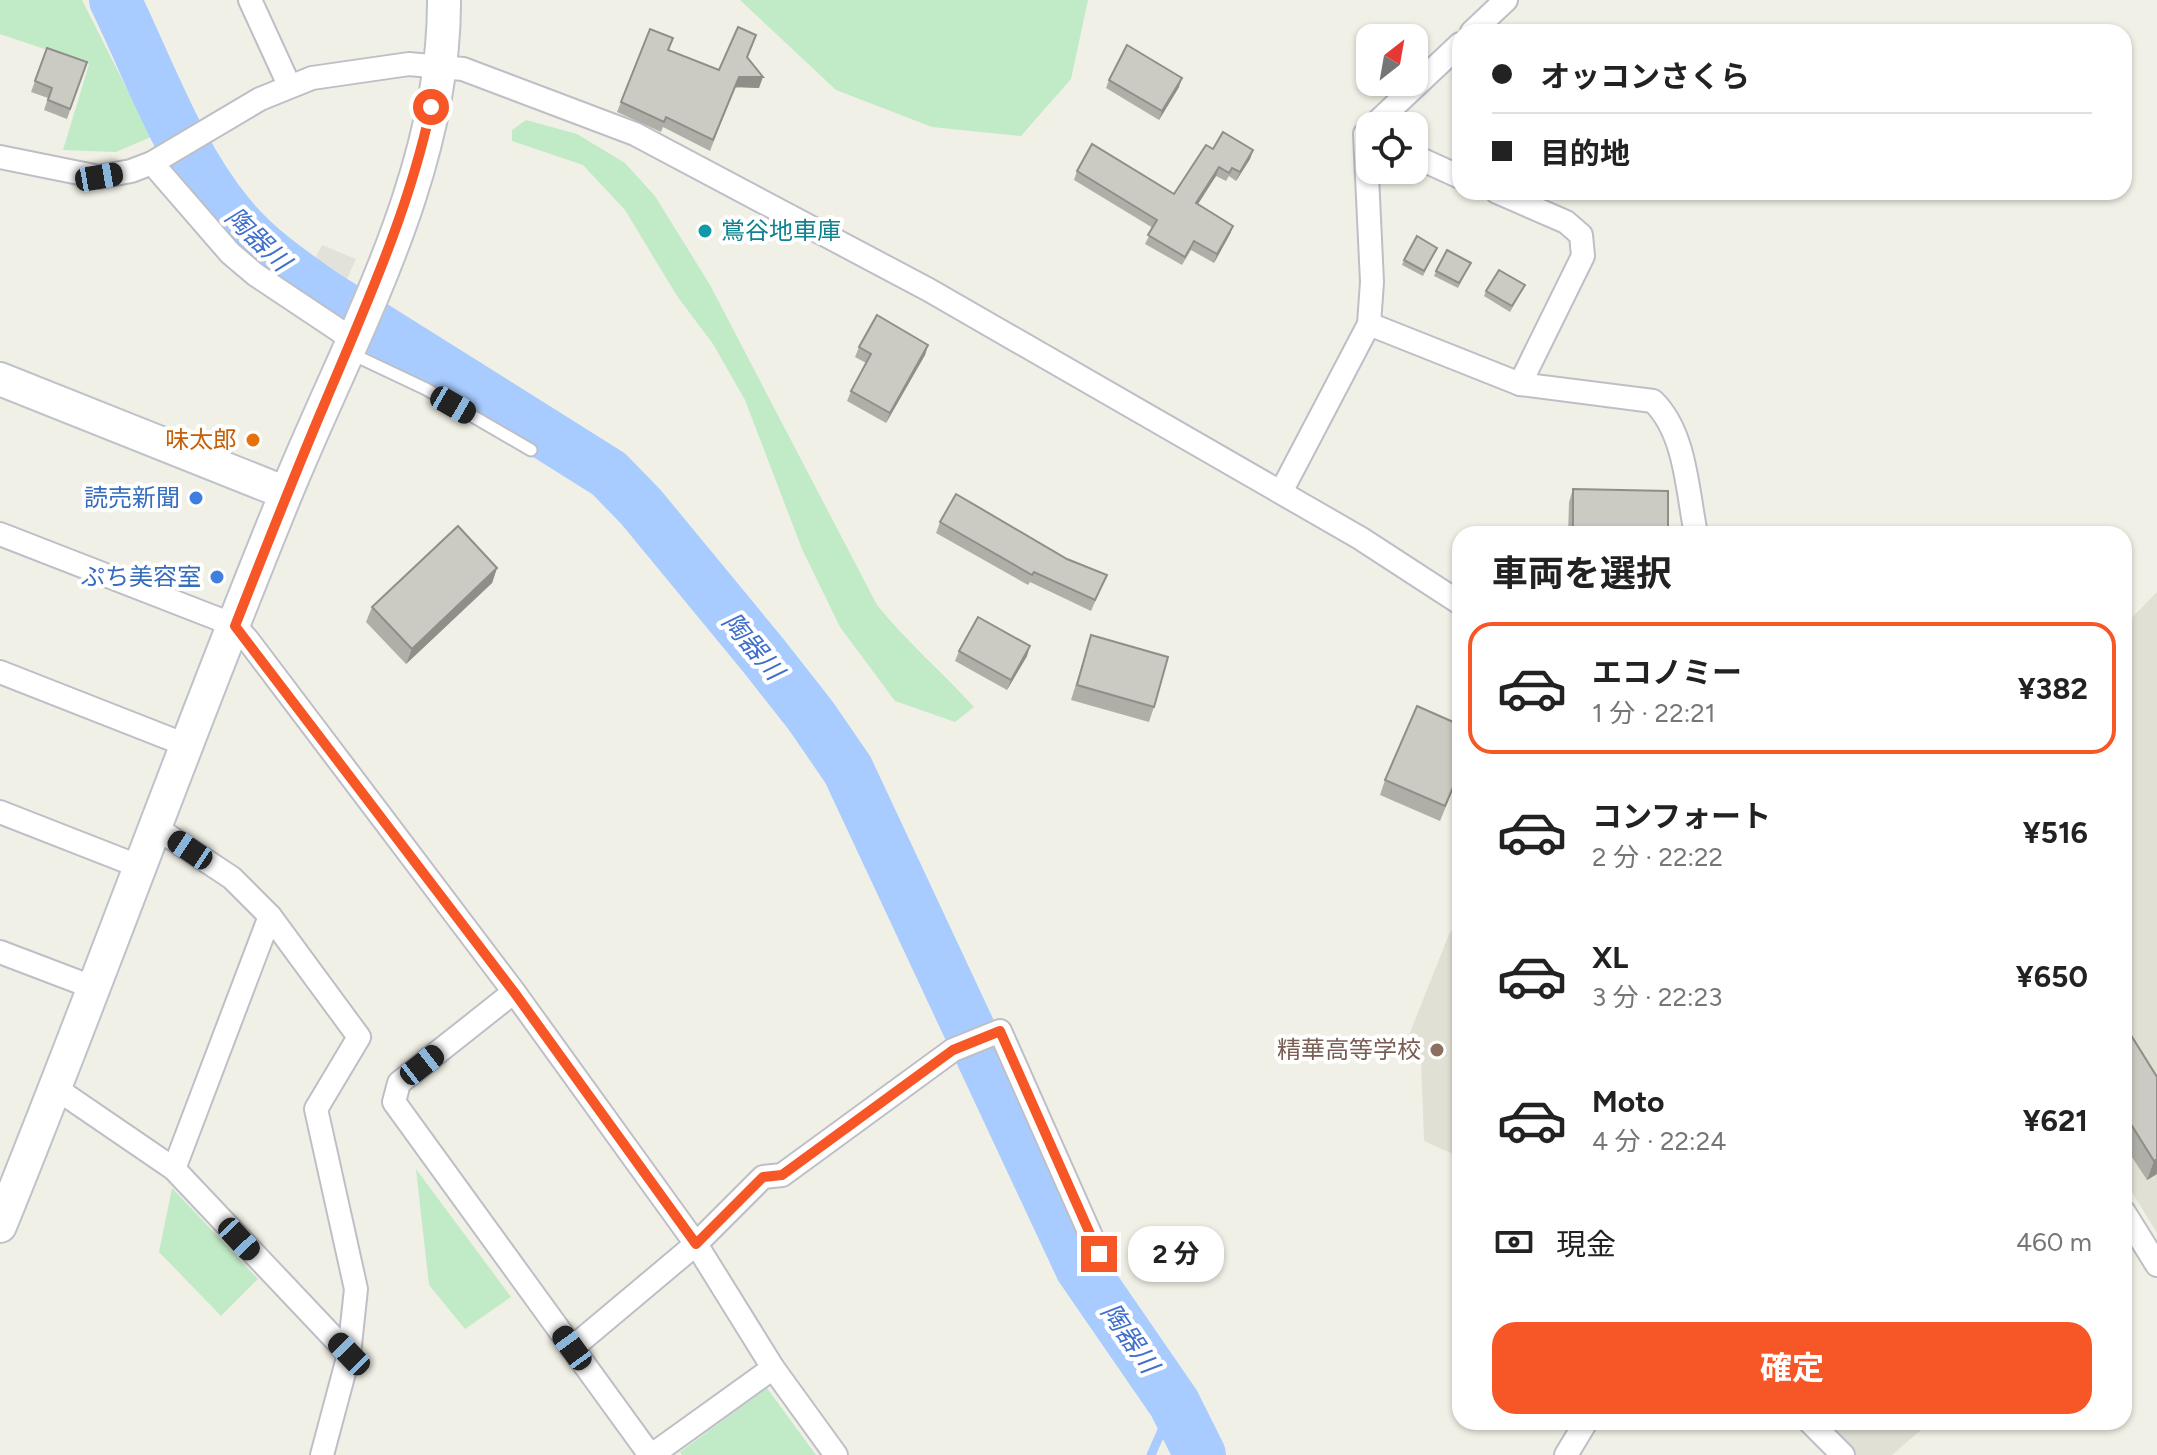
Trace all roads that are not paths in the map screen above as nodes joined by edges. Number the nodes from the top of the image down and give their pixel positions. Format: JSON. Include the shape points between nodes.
{"nodes":[{"id":1,"x":250,"y":0,"type":"edge"},
{"id":2,"x":444,"y":0,"type":"edge"},
{"id":3,"x":1506,"y":0,"type":"edge"},
{"id":4,"x":1480,"y":24,"type":"edge"},
{"id":5,"x":1452,"y":52,"type":"edge"},
{"id":6,"x":439,"y":64,"type":"junction"},
{"id":7,"x":289,"y":85,"type":"junction"},
{"id":8,"x":1389,"y":112,"type":"edge"},
{"id":9,"x":0,"y":157,"type":"edge"},
{"id":10,"x":1428,"y":162,"type":"edge"},
{"id":11,"x":152,"y":163,"type":"junction"},
{"id":12,"x":1452,"y":173,"type":"edge"},
{"id":13,"x":1370,"y":184,"type":"edge"},
{"id":14,"x":1515,"y":200,"type":"edge"},
{"id":15,"x":1369,"y":324,"type":"junction"},
{"id":16,"x":351,"y":340,"type":"junction"},
{"id":17,"x":0,"y":379,"type":"edge"},
{"id":18,"x":1520,"y":384,"type":"junction"},
{"id":19,"x":531,"y":450,"type":"dead end"},
{"id":20,"x":1281,"y":492,"type":"junction"},
{"id":21,"x":286,"y":493,"type":"junction"},
{"id":22,"x":1694,"y":526,"type":"edge"},
{"id":23,"x":0,"y":534,"type":"edge"},
{"id":24,"x":1452,"y":598,"type":"edge"},
{"id":25,"x":235,"y":626,"type":"junction"},
{"id":26,"x":0,"y":672,"type":"edge"},
{"id":27,"x":186,"y":745,"type":"junction"},
{"id":28,"x":0,"y":812,"type":"edge"},
{"id":29,"x":155,"y":827,"type":"junction"},
{"id":30,"x":138,"y":866,"type":"junction"},
{"id":31,"x":270,"y":916,"type":"junction"},
{"id":32,"x":0,"y":952,"type":"edge"},
{"id":33,"x":92,"y":987,"type":"junction"},
{"id":34,"x":514,"y":992,"type":"junction"},
{"id":35,"x":54,"y":1087,"type":"junction"},
{"id":36,"x":174,"y":1169,"type":"junction"},
{"id":37,"x":11,"y":1170,"type":"edge"},
{"id":38,"x":2132,"y":1225,"type":"edge"},
{"id":39,"x":0,"y":1226,"type":"edge"},
{"id":40,"x":696,"y":1244,"type":"junction"},
{"id":41,"x":1099,"y":1254,"type":"dead end"},
{"id":42,"x":2157,"y":1265,"type":"edge"},
{"id":43,"x":572,"y":1348,"type":"junction"},
{"id":44,"x":349,"y":1354,"type":"junction"},
{"id":45,"x":773,"y":1368,"type":"junction"},
{"id":46,"x":1581,"y":1430,"type":"edge"},
{"id":47,"x":1818,"y":1430,"type":"edge"},
{"id":48,"x":322,"y":1455,"type":"edge"},
{"id":49,"x":651,"y":1455,"type":"edge"},
{"id":50,"x":836,"y":1455,"type":"edge"},
{"id":51,"x":1566,"y":1455,"type":"edge"},
{"id":52,"x":1843,"y":1455,"type":"edge"}],
"edges":[{"from":1,"to":7,"type":"street"},
{"from":2,"to":6,"type":"street"},
{"from":3,"to":4,"type":"street"},
{"from":5,"to":8,"type":"street"},
{"from":6,"to":7,"type":"street","via":[[401,64]]},
{"from":6,"to":16,"type":"street","via":[[418,170]]},
{"from":6,"to":20,"type":"street","via":[[635,134],[929,290]]},
{"from":7,"to":11,"type":"street"},
{"from":9,"to":11,"type":"street","via":[[99,177]]},
{"from":10,"to":12,"type":"street"},
{"from":11,"to":16,"type":"street","via":[[230,253]]},
{"from":13,"to":15,"type":"street"},
{"from":14,"to":18,"type":"street","via":[[1566,222],[1581,235],[1583,256]]},
{"from":15,"to":18,"type":"street"},
{"from":15,"to":20,"type":"street"},
{"from":16,"to":19,"type":"lane"},
{"from":16,"to":21,"type":"street"},
{"from":17,"to":21,"type":"street"},
{"from":18,"to":22,"type":"street","via":[[1653,401],[1665,412],[1677,440]]},
{"from":20,"to":24,"type":"street"},
{"from":21,"to":25,"type":"street"},
{"from":23,"to":25,"type":"street"},
{"from":25,"to":27,"type":"street"},
{"from":25,"to":34,"type":"street"},
{"from":26,"to":27,"type":"street"},
{"from":27,"to":29,"type":"street"},
{"from":28,"to":30,"type":"street"},
{"from":29,"to":30,"type":"street"},
{"from":29,"to":31,"type":"street","via":[[232,878]]},
{"from":30,"to":33,"type":"street"},
{"from":31,"to":36,"type":"street"},
{"from":31,"to":44,"type":"street","via":[[359,1037],[316,1109],[356,1289]]},
{"from":32,"to":33,"type":"street"},
{"from":33,"to":35,"type":"street"},
{"from":34,"to":40,"type":"street"},
{"from":34,"to":43,"type":"street","via":[[399,1083],[394,1102]]},
{"from":35,"to":36,"type":"street"},
{"from":35,"to":37,"type":"street"},
{"from":36,"to":44,"type":"street"},
{"from":37,"to":39,"type":"street"},
{"from":38,"to":42,"type":"street"},
{"from":40,"to":41,"type":"street","via":[[763,1177],[782,1175],[963,1046],[1000,1031]]},
{"from":40,"to":43,"type":"street"},
{"from":40,"to":45,"type":"street"},
{"from":43,"to":49,"type":"street"},
{"from":44,"to":48,"type":"street"},
{"from":45,"to":49,"type":"street"},
{"from":45,"to":50,"type":"street"},
{"from":46,"to":51,"type":"street"},
{"from":47,"to":52,"type":"street"}]}
